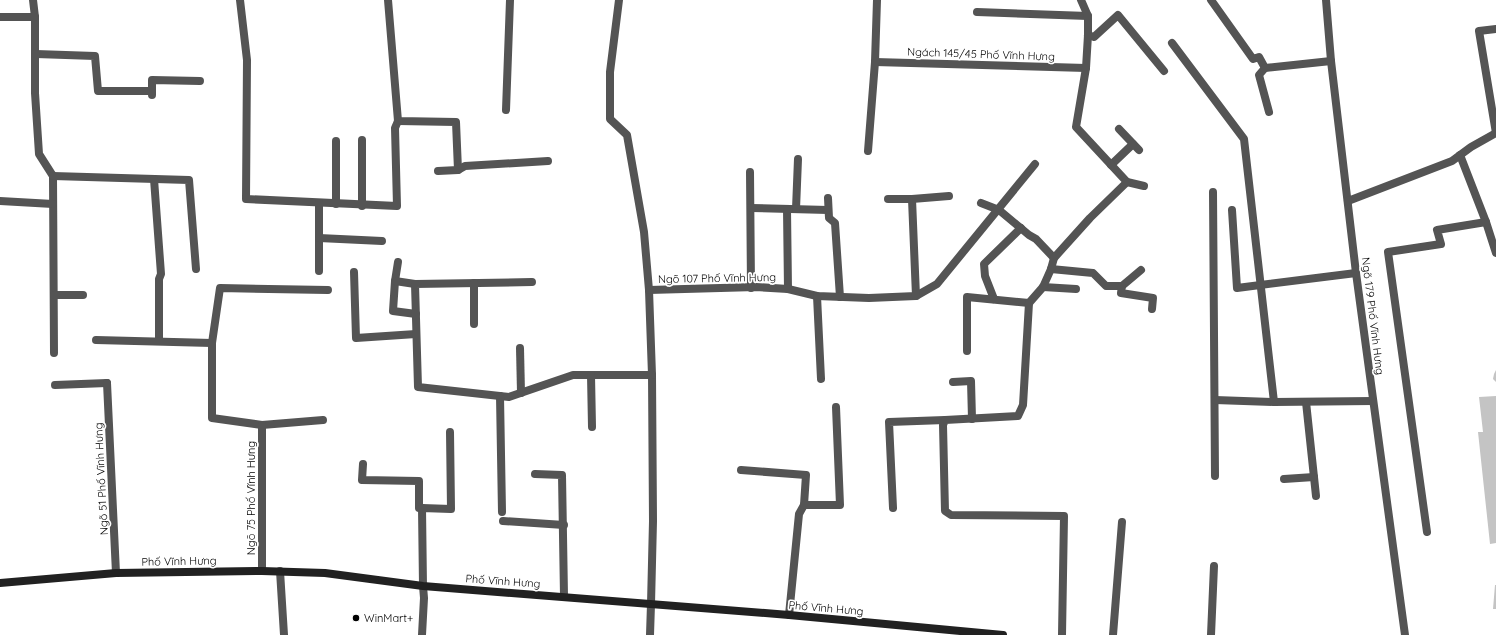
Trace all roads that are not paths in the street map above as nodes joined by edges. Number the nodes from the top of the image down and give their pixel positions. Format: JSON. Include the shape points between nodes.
{"nodes":[{"id":1,"x":33,"y":0,"type":"edge"},
{"id":2,"x":240,"y":0,"type":"edge"},
{"id":3,"x":388,"y":0,"type":"edge"},
{"id":4,"x":510,"y":0,"type":"edge"},
{"id":5,"x":619,"y":0,"type":"edge"},
{"id":6,"x":877,"y":0,"type":"edge"},
{"id":7,"x":1081,"y":0,"type":"edge"},
{"id":8,"x":1211,"y":0,"type":"edge"},
{"id":9,"x":1326,"y":0,"type":"edge"},
{"id":10,"x":977,"y":12,"type":"dead end"},
{"id":11,"x":1088,"y":16,"type":"junction"},
{"id":12,"x":0,"y":17,"type":"edge"},
{"id":13,"x":35,"y":17,"type":"junction"},
{"id":14,"x":1496,"y":29,"type":"edge"},
{"id":15,"x":1088,"y":35,"type":"junction"},
{"id":16,"x":1172,"y":43,"type":"dead end"},
{"id":17,"x":36,"y":54,"type":"junction"},
{"id":18,"x":1331,"y":61,"type":"junction"},
{"id":19,"x":875,"y":62,"type":"junction"},
{"id":20,"x":1086,"y":68,"type":"junction"},
{"id":21,"x":1265,"y":68,"type":"junction"},
{"id":22,"x":1164,"y":71,"type":"dead end"},
{"id":23,"x":200,"y":81,"type":"dead end"},
{"id":24,"x":506,"y":110,"type":"dead end"},
{"id":25,"x":1269,"y":112,"type":"dead end"},
{"id":26,"x":398,"y":121,"type":"junction"},
{"id":27,"x":1119,"y":129,"type":"dead end"},
{"id":28,"x":1496,"y":133,"type":"edge"},
{"id":29,"x":336,"y":140,"type":"dead end"},
{"id":30,"x":362,"y":140,"type":"dead end"},
{"id":31,"x":868,"y":151,"type":"dead end"},
{"id":32,"x":1460,"y":155,"type":"junction"},
{"id":33,"x":798,"y":159,"type":"dead end"},
{"id":34,"x":548,"y":161,"type":"dead end"},
{"id":35,"x":1035,"y":164,"type":"dead end"},
{"id":36,"x":1111,"y":165,"type":"junction"},
{"id":37,"x":458,"y":170,"type":"junction"},
{"id":38,"x":438,"y":172,"type":"dead end"},
{"id":39,"x":750,"y":172,"type":"dead end"},
{"id":40,"x":53,"y":176,"type":"junction"},
{"id":41,"x":154,"y":179,"type":"junction"},
{"id":42,"x":1127,"y":182,"type":"junction"},
{"id":43,"x":1144,"y":186,"type":"dead end"},
{"id":44,"x":1213,"y":192,"type":"dead end"},
{"id":45,"x":949,"y":196,"type":"dead end"},
{"id":46,"x":828,"y":198,"type":"dead end"},
{"id":47,"x":912,"y":198,"type":"junction"},
{"id":48,"x":888,"y":199,"type":"dead end"},
{"id":49,"x":0,"y":201,"type":"edge"},
{"id":50,"x":1348,"y":201,"type":"junction"},
{"id":51,"x":318,"y":203,"type":"junction"},
{"id":52,"x":980,"y":203,"type":"dead end"},
{"id":53,"x":53,"y":204,"type":"junction"},
{"id":54,"x":336,"y":204,"type":"junction"},
{"id":55,"x":362,"y":206,"type":"junction"},
{"id":56,"x":751,"y":208,"type":"junction"},
{"id":57,"x":787,"y":209,"type":"junction"},
{"id":58,"x":796,"y":209,"type":"junction"},
{"id":59,"x":828,"y":210,"type":"junction"},
{"id":60,"x":999,"y":210,"type":"junction"},
{"id":61,"x":1232,"y":210,"type":"dead end"},
{"id":62,"x":1486,"y":222,"type":"junction"},
{"id":63,"x":1021,"y":228,"type":"junction"},
{"id":64,"x":319,"y":238,"type":"junction"},
{"id":65,"x":382,"y":241,"type":"dead end"},
{"id":66,"x":1496,"y":253,"type":"edge"},
{"id":67,"x":1054,"y":258,"type":"junction"},
{"id":68,"x":398,"y":262,"type":"dead end"},
{"id":69,"x":196,"y":269,"type":"dead end"},
{"id":70,"x":1052,"y":269,"type":"junction"},
{"id":71,"x":1141,"y":270,"type":"dead end"},
{"id":72,"x":319,"y":271,"type":"dead end"},
{"id":73,"x":354,"y":272,"type":"dead end"},
{"id":74,"x":1356,"y":273,"type":"junction"},
{"id":75,"x":394,"y":281,"type":"junction"},
{"id":76,"x":532,"y":282,"type":"dead end"},
{"id":77,"x":474,"y":283,"type":"junction"},
{"id":78,"x":415,"y":284,"type":"junction"},
{"id":79,"x":1122,"y":286,"type":"junction"},
{"id":80,"x":1260,"y":286,"type":"junction"},
{"id":81,"x":1043,"y":287,"type":"junction"},
{"id":82,"x":751,"y":288,"type":"junction"},
{"id":83,"x":788,"y":289,"type":"junction"},
{"id":84,"x":1076,"y":289,"type":"dead end"},
{"id":85,"x":328,"y":290,"type":"dead end"},
{"id":86,"x":650,"y":290,"type":"junction"},
{"id":87,"x":54,"y":295,"type":"junction"},
{"id":88,"x":83,"y":295,"type":"dead end"},
{"id":89,"x":817,"y":296,"type":"junction"},
{"id":90,"x":916,"y":296,"type":"junction"},
{"id":91,"x":840,"y":297,"type":"junction"},
{"id":92,"x":994,"y":299,"type":"junction"},
{"id":93,"x":1029,"y":303,"type":"junction"},
{"id":94,"x":1152,"y":309,"type":"dead end"},
{"id":95,"x":416,"y":314,"type":"junction"},
{"id":96,"x":474,"y":324,"type":"dead end"},
{"id":97,"x":416,"y":334,"type":"junction"},
{"id":98,"x":96,"y":340,"type":"dead end"},
{"id":99,"x":159,"y":341,"type":"junction"},
{"id":100,"x":212,"y":343,"type":"junction"},
{"id":101,"x":520,"y":348,"type":"dead end"},
{"id":102,"x":967,"y":351,"type":"dead end"},
{"id":103,"x":54,"y":353,"type":"dead end"},
{"id":104,"x":591,"y":375,"type":"junction"},
{"id":105,"x":652,"y":375,"type":"junction"},
{"id":106,"x":821,"y":379,"type":"dead end"},
{"id":107,"x":953,"y":382,"type":"dead end"},
{"id":108,"x":55,"y":385,"type":"dead end"},
{"id":109,"x":521,"y":393,"type":"junction"},
{"id":110,"x":500,"y":396,"type":"junction"},
{"id":111,"x":1215,"y":400,"type":"junction"},
{"id":112,"x":1373,"y":401,"type":"junction"},
{"id":113,"x":1274,"y":402,"type":"junction"},
{"id":114,"x":1306,"y":402,"type":"junction"},
{"id":115,"x":836,"y":407,"type":"dead end"},
{"id":116,"x":972,"y":419,"type":"junction"},
{"id":117,"x":323,"y":420,"type":"dead end"},
{"id":118,"x":945,"y":420,"type":"junction"},
{"id":119,"x":262,"y":425,"type":"junction"},
{"id":120,"x":592,"y":426,"type":"dead end"},
{"id":121,"x":450,"y":432,"type":"dead end"},
{"id":122,"x":363,"y":464,"type":"dead end"},
{"id":123,"x":741,"y":470,"type":"dead end"},
{"id":124,"x":535,"y":474,"type":"dead end"},
{"id":125,"x":1215,"y":476,"type":"dead end"},
{"id":126,"x":1314,"y":477,"type":"junction"},
{"id":127,"x":1284,"y":479,"type":"dead end"},
{"id":128,"x":1316,"y":496,"type":"dead end"},
{"id":129,"x":804,"y":505,"type":"junction"},
{"id":130,"x":422,"y":508,"type":"junction"},
{"id":131,"x":893,"y":508,"type":"dead end"},
{"id":132,"x":502,"y":512,"type":"dead end"},
{"id":133,"x":503,"y":521,"type":"dead end"},
{"id":134,"x":1122,"y":522,"type":"dead end"},
{"id":135,"x":564,"y":525,"type":"junction"},
{"id":136,"x":1427,"y":532,"type":"dead end"},
{"id":137,"x":1214,"y":566,"type":"dead end"},
{"id":138,"x":262,"y":571,"type":"junction"},
{"id":139,"x":280,"y":571,"type":"junction"},
{"id":140,"x":116,"y":573,"type":"junction"},
{"id":141,"x":0,"y":583,"type":"edge"},
{"id":142,"x":423,"y":586,"type":"junction"},
{"id":143,"x":564,"y":596,"type":"junction"},
{"id":144,"x":651,"y":604,"type":"junction"},
{"id":145,"x":789,"y":615,"type":"junction"},
{"id":146,"x":284,"y":635,"type":"edge"},
{"id":147,"x":422,"y":635,"type":"edge"},
{"id":148,"x":650,"y":635,"type":"edge"},
{"id":149,"x":1003,"y":635,"type":"edge"},
{"id":150,"x":1062,"y":635,"type":"edge"},
{"id":151,"x":1113,"y":635,"type":"edge"},
{"id":152,"x":1211,"y":635,"type":"edge"},
{"id":153,"x":1405,"y":635,"type":"edge"}],
"edges":[{"from":1,"to":13,"type":"street"},
{"from":2,"to":51,"type":"street","via":[[248,60],[246,199]]},
{"from":3,"to":26,"type":"street"},
{"from":4,"to":24,"type":"street"},
{"from":5,"to":86,"type":"street","via":[[610,72],[610,119],[627,135],[644,232]]},
{"from":6,"to":19,"type":"street"},
{"from":7,"to":11,"type":"street"},
{"from":8,"to":21,"type":"street","via":[[1252,58],[1259,57]]},
{"from":9,"to":18,"type":"street","name":"Ngõ 179 Phố Vĩnh Hưng"},
{"from":10,"to":11,"type":"street"},
{"from":11,"to":15,"type":"street"},
{"from":12,"to":13,"type":"street"},
{"from":13,"to":17,"type":"street"},
{"from":14,"to":28,"type":"street","via":[[1479,31]]},
{"from":15,"to":20,"type":"street"},
{"from":15,"to":22,"type":"street","via":[[1094,37],[1118,15]]},
{"from":16,"to":80,"type":"street","via":[[1244,139]]},
{"from":17,"to":23,"type":"street","via":[[95,56],[98,91],[152,93],[152,80]]},
{"from":17,"to":40,"type":"street","via":[[35,93],[39,154]]},
{"from":18,"to":21,"type":"street"},
{"from":18,"to":50,"type":"street","name":"Ngõ 179 Phố Vĩnh Hưng"},
{"from":19,"to":20,"type":"street","name":"Ngách 145/45 Phố Vĩnh Hưng"},
{"from":19,"to":31,"type":"street"},
{"from":20,"to":36,"type":"street","via":[[1076,126]]},
{"from":21,"to":25,"type":"street","via":[[1259,75]]},
{"from":26,"to":37,"type":"street","via":[[456,122]]},
{"from":26,"to":55,"type":"street","via":[[395,128],[397,206]]},
{"from":27,"to":36,"type":"street","via":[[1136,147]]},
{"from":28,"to":32,"type":"street"},
{"from":29,"to":54,"type":"street"},
{"from":30,"to":55,"type":"street"},
{"from":32,"to":50,"type":"street"},
{"from":32,"to":62,"type":"street"},
{"from":33,"to":58,"type":"street"},
{"from":34,"to":37,"type":"street","via":[[465,166]]},
{"from":35,"to":60,"type":"street"},
{"from":36,"to":42,"type":"street"},
{"from":37,"to":38,"type":"street"},
{"from":39,"to":56,"type":"street"},
{"from":40,"to":41,"type":"street"},
{"from":40,"to":53,"type":"street"},
{"from":41,"to":69,"type":"street","via":[[189,180]]},
{"from":41,"to":99,"type":"street","via":[[161,274]]},
{"from":42,"to":43,"type":"street"},
{"from":42,"to":67,"type":"street"},
{"from":44,"to":111,"type":"street"},
{"from":45,"to":47,"type":"street"},
{"from":46,"to":59,"type":"street"},
{"from":47,"to":48,"type":"street"},
{"from":47,"to":90,"type":"street"},
{"from":49,"to":53,"type":"street"},
{"from":50,"to":74,"type":"street","name":"Ngõ 179 Phố Vĩnh Hưng"},
{"from":51,"to":54,"type":"street"},
{"from":51,"to":64,"type":"street"},
{"from":52,"to":60,"type":"street"},
{"from":53,"to":87,"type":"street"},
{"from":54,"to":55,"type":"street"},
{"from":56,"to":57,"type":"street"},
{"from":56,"to":82,"type":"street"},
{"from":57,"to":58,"type":"street"},
{"from":57,"to":83,"type":"street"},
{"from":58,"to":59,"type":"street"},
{"from":59,"to":91,"type":"street","via":[[829,218],[834,223]]},
{"from":60,"to":63,"type":"street"},
{"from":60,"to":90,"type":"street","via":[[937,284]]},
{"from":61,"to":80,"type":"street","via":[[1237,288]]},
{"from":62,"to":66,"type":"street"},
{"from":62,"to":136,"type":"street","via":[[1437,230],[1441,244],[1388,252]]},
{"from":63,"to":67,"type":"street"},
{"from":63,"to":92,"type":"street","via":[[984,264],[985,276]]},
{"from":64,"to":65,"type":"street"},
{"from":64,"to":72,"type":"street"},
{"from":67,"to":70,"type":"street"},
{"from":68,"to":75,"type":"street"},
{"from":70,"to":79,"type":"street","via":[[1093,273],[1106,286]]},
{"from":70,"to":81,"type":"street"},
{"from":71,"to":79,"type":"street"},
{"from":73,"to":97,"type":"street","via":[[356,338]]},
{"from":74,"to":80,"type":"street"},
{"from":74,"to":112,"type":"street","name":"Ngõ 179 Phố Vĩnh Hưng"},
{"from":75,"to":78,"type":"street"},
{"from":75,"to":95,"type":"street","via":[[393,311]]},
{"from":76,"to":77,"type":"street"},
{"from":77,"to":78,"type":"street"},
{"from":77,"to":96,"type":"street"},
{"from":78,"to":95,"type":"street"},
{"from":79,"to":94,"type":"street","via":[[1121,294],[1153,298]]},
{"from":80,"to":113,"type":"street"},
{"from":81,"to":84,"type":"street"},
{"from":81,"to":93,"type":"street"},
{"from":82,"to":83,"type":"street","name":"Ngõ 107 Phố Vĩnh Hưng"},
{"from":82,"to":86,"type":"street","name":"Ngõ 107 Phố Vĩnh Hưng"},
{"from":83,"to":89,"type":"street","name":"Ngõ 107 Phố Vĩnh Hưng"},
{"from":85,"to":100,"type":"street","name":"Ngõ 75 Phố Vĩnh Hưng","via":[[220,288]]},
{"from":86,"to":105,"type":"street","name":"Ngõ 107 Phố Vĩnh Hưng"},
{"from":87,"to":88,"type":"street"},
{"from":87,"to":103,"type":"street"},
{"from":89,"to":91,"type":"street","name":"Ngõ 107 Phố Vĩnh Hưng"},
{"from":89,"to":106,"type":"street"},
{"from":90,"to":91,"type":"street","name":"Ngõ 107 Phố Vĩnh Hưng"},
{"from":92,"to":93,"type":"street"},
{"from":92,"to":102,"type":"street","via":[[967,297]]},
{"from":93,"to":116,"type":"street","via":[[1023,405],[1018,416]]},
{"from":95,"to":97,"type":"street"},
{"from":97,"to":110,"type":"street","via":[[418,387]]},
{"from":98,"to":99,"type":"street"},
{"from":99,"to":100,"type":"street"},
{"from":100,"to":119,"type":"street","name":"Ngõ 75 Phố Vĩnh Hưng","via":[[212,418]]},
{"from":101,"to":109,"type":"street"},
{"from":104,"to":105,"type":"street"},
{"from":104,"to":109,"type":"street","via":[[573,375]]},
{"from":104,"to":120,"type":"street"},
{"from":105,"to":144,"type":"street","name":"Ngõ 107 Phố Vĩnh Hưng"},
{"from":107,"to":116,"type":"street","via":[[972,381]]},
{"from":108,"to":140,"type":"street","name":"Ngõ 51 Phố Vĩnh Hưng","via":[[107,383]]},
{"from":109,"to":110,"type":"street","via":[[509,397]]},
{"from":110,"to":132,"type":"street"},
{"from":111,"to":113,"type":"street"},
{"from":111,"to":125,"type":"street"},
{"from":112,"to":114,"type":"street"},
{"from":112,"to":153,"type":"street","name":"Ngõ 179 Phố Vĩnh Hưng"},
{"from":113,"to":114,"type":"street"},
{"from":114,"to":126,"type":"street"},
{"from":115,"to":129,"type":"street","via":[[840,505]]},
{"from":116,"to":118,"type":"street"},
{"from":117,"to":119,"type":"street","name":"Ngõ 75 Phố Vĩnh Hưng"},
{"from":118,"to":131,"type":"street","via":[[890,422]]},
{"from":118,"to":150,"type":"street","via":[[945,510],[951,515],[1064,516]]},
{"from":119,"to":138,"type":"street","name":"Ngõ 75 Phố Vĩnh Hưng"},
{"from":121,"to":130,"type":"street","via":[[451,509]]},
{"from":122,"to":130,"type":"street","via":[[362,480],[419,481],[419,508]]},
{"from":123,"to":129,"type":"street","via":[[806,475]]},
{"from":124,"to":135,"type":"street","via":[[562,475]]},
{"from":126,"to":127,"type":"street"},
{"from":126,"to":128,"type":"street"},
{"from":129,"to":145,"type":"street","via":[[799,514]]},
{"from":130,"to":142,"type":"street"},
{"from":133,"to":135,"type":"street"},
{"from":134,"to":151,"type":"street"},
{"from":135,"to":143,"type":"street"},
{"from":137,"to":152,"type":"street"},
{"from":138,"to":139,"type":"main road","name":"Phố Vĩnh Hưng"},
{"from":138,"to":140,"type":"main road","name":"Phố Vĩnh Hưng"},
{"from":139,"to":142,"type":"main road","name":"Phố Vĩnh Hưng","via":[[325,573]]},
{"from":139,"to":146,"type":"street"},
{"from":140,"to":141,"type":"main road","name":"Phố Vĩnh Hưng"},
{"from":142,"to":143,"type":"main road","name":"Phố Vĩnh Hưng"},
{"from":142,"to":147,"type":"street"},
{"from":143,"to":144,"type":"main road","name":"Phố Vĩnh Hưng"},
{"from":144,"to":145,"type":"main road","name":"Phố Vĩnh Hưng"},
{"from":144,"to":148,"type":"street","name":"Ngõ 107 Phố Vĩnh Hưng"},
{"from":145,"to":149,"type":"main road","name":"Phố Vĩnh Hưng"}]}
